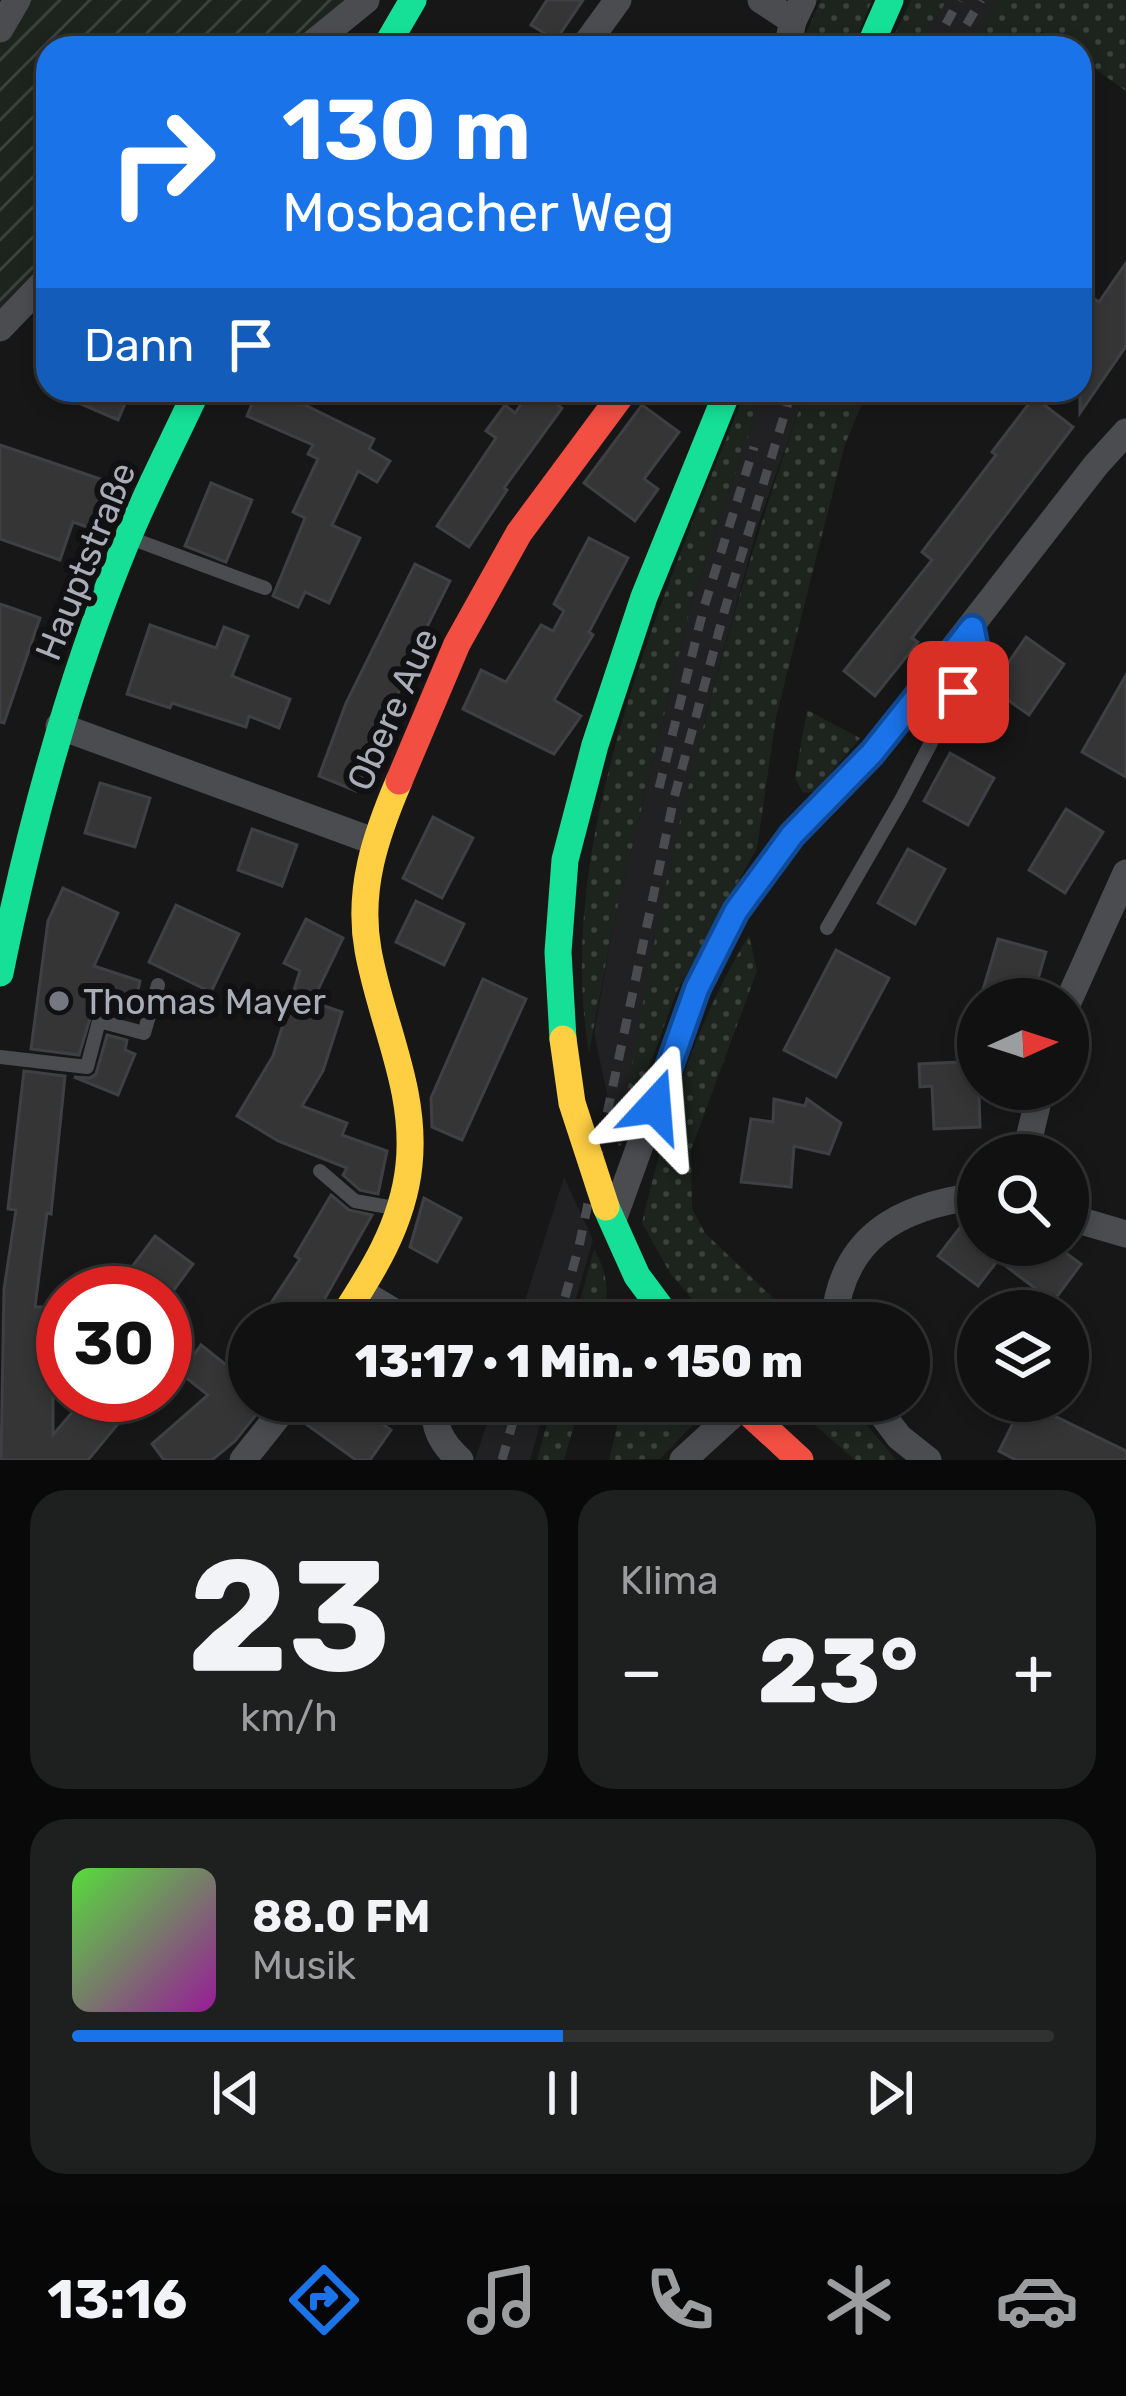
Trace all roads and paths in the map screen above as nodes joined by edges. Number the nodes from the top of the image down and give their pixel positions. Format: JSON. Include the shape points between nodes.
{"nodes":[{"id":1,"x":17,"y":0,"type":"edge"},
{"id":2,"x":366,"y":0,"type":"edge"},
{"id":3,"x":617,"y":0,"type":"edge"},
{"id":4,"x":761,"y":0,"type":"edge"},
{"id":5,"x":890,"y":0,"type":"edge"},
{"id":6,"x":403,"y":3,"type":"edge"},
{"id":7,"x":794,"y":23,"type":"edge"},
{"id":8,"x":0,"y":28,"type":"edge"},
{"id":9,"x":322,"y":36,"type":"edge"},
{"id":10,"x":390,"y":36,"type":"edge"},
{"id":11,"x":592,"y":36,"type":"edge"},
{"id":12,"x":874,"y":36,"type":"edge"},
{"id":13,"x":36,"y":290,"type":"edge"},
{"id":14,"x":0,"y":328,"type":"edge"},
{"id":15,"x":191,"y":402,"type":"edge"},
{"id":16,"x":616,"y":402,"type":"edge"},
{"id":17,"x":723,"y":402,"type":"edge"},
{"id":18,"x":1126,"y":432,"type":"edge"},
{"id":19,"x":128,"y":537,"type":"junction"},
{"id":20,"x":265,"y":588,"type":"dead end"},
{"id":21,"x":972,"y":628,"type":"junction"},
{"id":22,"x":59,"y":726,"type":"junction"},
{"id":23,"x":374,"y":841,"type":"junction"},
{"id":24,"x":1126,"y":873,"type":"edge"},
{"id":25,"x":826,"y":928,"type":"dead end"},
{"id":26,"x":0,"y":973,"type":"edge"},
{"id":27,"x":1079,"y":978,"type":"edge"},
{"id":28,"x":158,"y":985,"type":"dead end"},
{"id":29,"x":0,"y":1057,"type":"edge"},
{"id":30,"x":320,"y":1171,"type":"dead end"},
{"id":31,"x":957,"y":1202,"type":"edge"},
{"id":32,"x":399,"y":1209,"type":"junction"},
{"id":33,"x":609,"y":1213,"type":"junction"},
{"id":34,"x":1089,"y":1223,"type":"edge"},
{"id":35,"x":1126,"y":1234,"type":"edge"},
{"id":36,"x":362,"y":1292,"type":"junction"},
{"id":37,"x":355,"y":1302,"type":"edge"},
{"id":38,"x":378,"y":1302,"type":"edge"},
{"id":39,"x":656,"y":1302,"type":"edge"},
{"id":40,"x":836,"y":1302,"type":"edge"},
{"id":41,"x":276,"y":1422,"type":"edge"},
{"id":42,"x":434,"y":1422,"type":"edge"},
{"id":43,"x":720,"y":1422,"type":"edge"},
{"id":44,"x":758,"y":1422,"type":"edge"},
{"id":45,"x":887,"y":1422,"type":"edge"},
{"id":46,"x":253,"y":1458,"type":"edge"},
{"id":47,"x":459,"y":1460,"type":"edge"},
{"id":48,"x":683,"y":1460,"type":"edge"},
{"id":49,"x":800,"y":1460,"type":"edge"},
{"id":50,"x":928,"y":1460,"type":"edge"}],
"edges":[{"from":1,"to":8,"type":"street"},
{"from":2,"to":9,"type":"street"},
{"from":3,"to":11,"type":"street"},
{"from":4,"to":7,"type":"street"},
{"from":5,"to":12,"type":"street"},
{"from":6,"to":10,"type":"street"},
{"from":13,"to":14,"type":"street"},
{"from":15,"to":19,"type":"street","name":"Hauptstraße"},
{"from":16,"to":23,"type":"street","name":"Obere Aue","via":[[519,533],[457,644]]},
{"from":17,"to":33,"type":"street","bridge":true,"via":[[644,596],[565,860],[563,1039],[572,1103]]},
{"from":18,"to":21,"type":"street"},
{"from":19,"to":20,"type":"lane"},
{"from":19,"to":22,"type":"street","name":"Hauptstraße"},
{"from":21,"to":25,"type":"lane","via":[[977,655]]},
{"from":21,"to":33,"type":"street","via":[[736,911],[697,988]]},
{"from":22,"to":23,"type":"street","name":"Obere Aue"},
{"from":22,"to":26,"type":"street","name":"Hauptstraße"},
{"from":23,"to":32,"type":"street","via":[[367,947],[410,1105]]},
{"from":24,"to":27,"type":"street"},
{"from":28,"to":29,"type":"lane","via":[[144,1033],[99,1021],[87,1067]]},
{"from":30,"to":32,"type":"lane","via":[[355,1201]]},
{"from":31,"to":40,"type":"street","via":[[872,1235],[850,1260]]},
{"from":32,"to":36,"type":"street"},
{"from":33,"to":39,"type":"street"},
{"from":34,"to":35,"type":"street"},
{"from":36,"to":37,"type":"street"},
{"from":36,"to":38,"type":"street"},
{"from":41,"to":46,"type":"street"},
{"from":42,"to":47,"type":"street"},
{"from":43,"to":48,"type":"street"},
{"from":44,"to":49,"type":"street"},
{"from":45,"to":50,"type":"street"}]}
